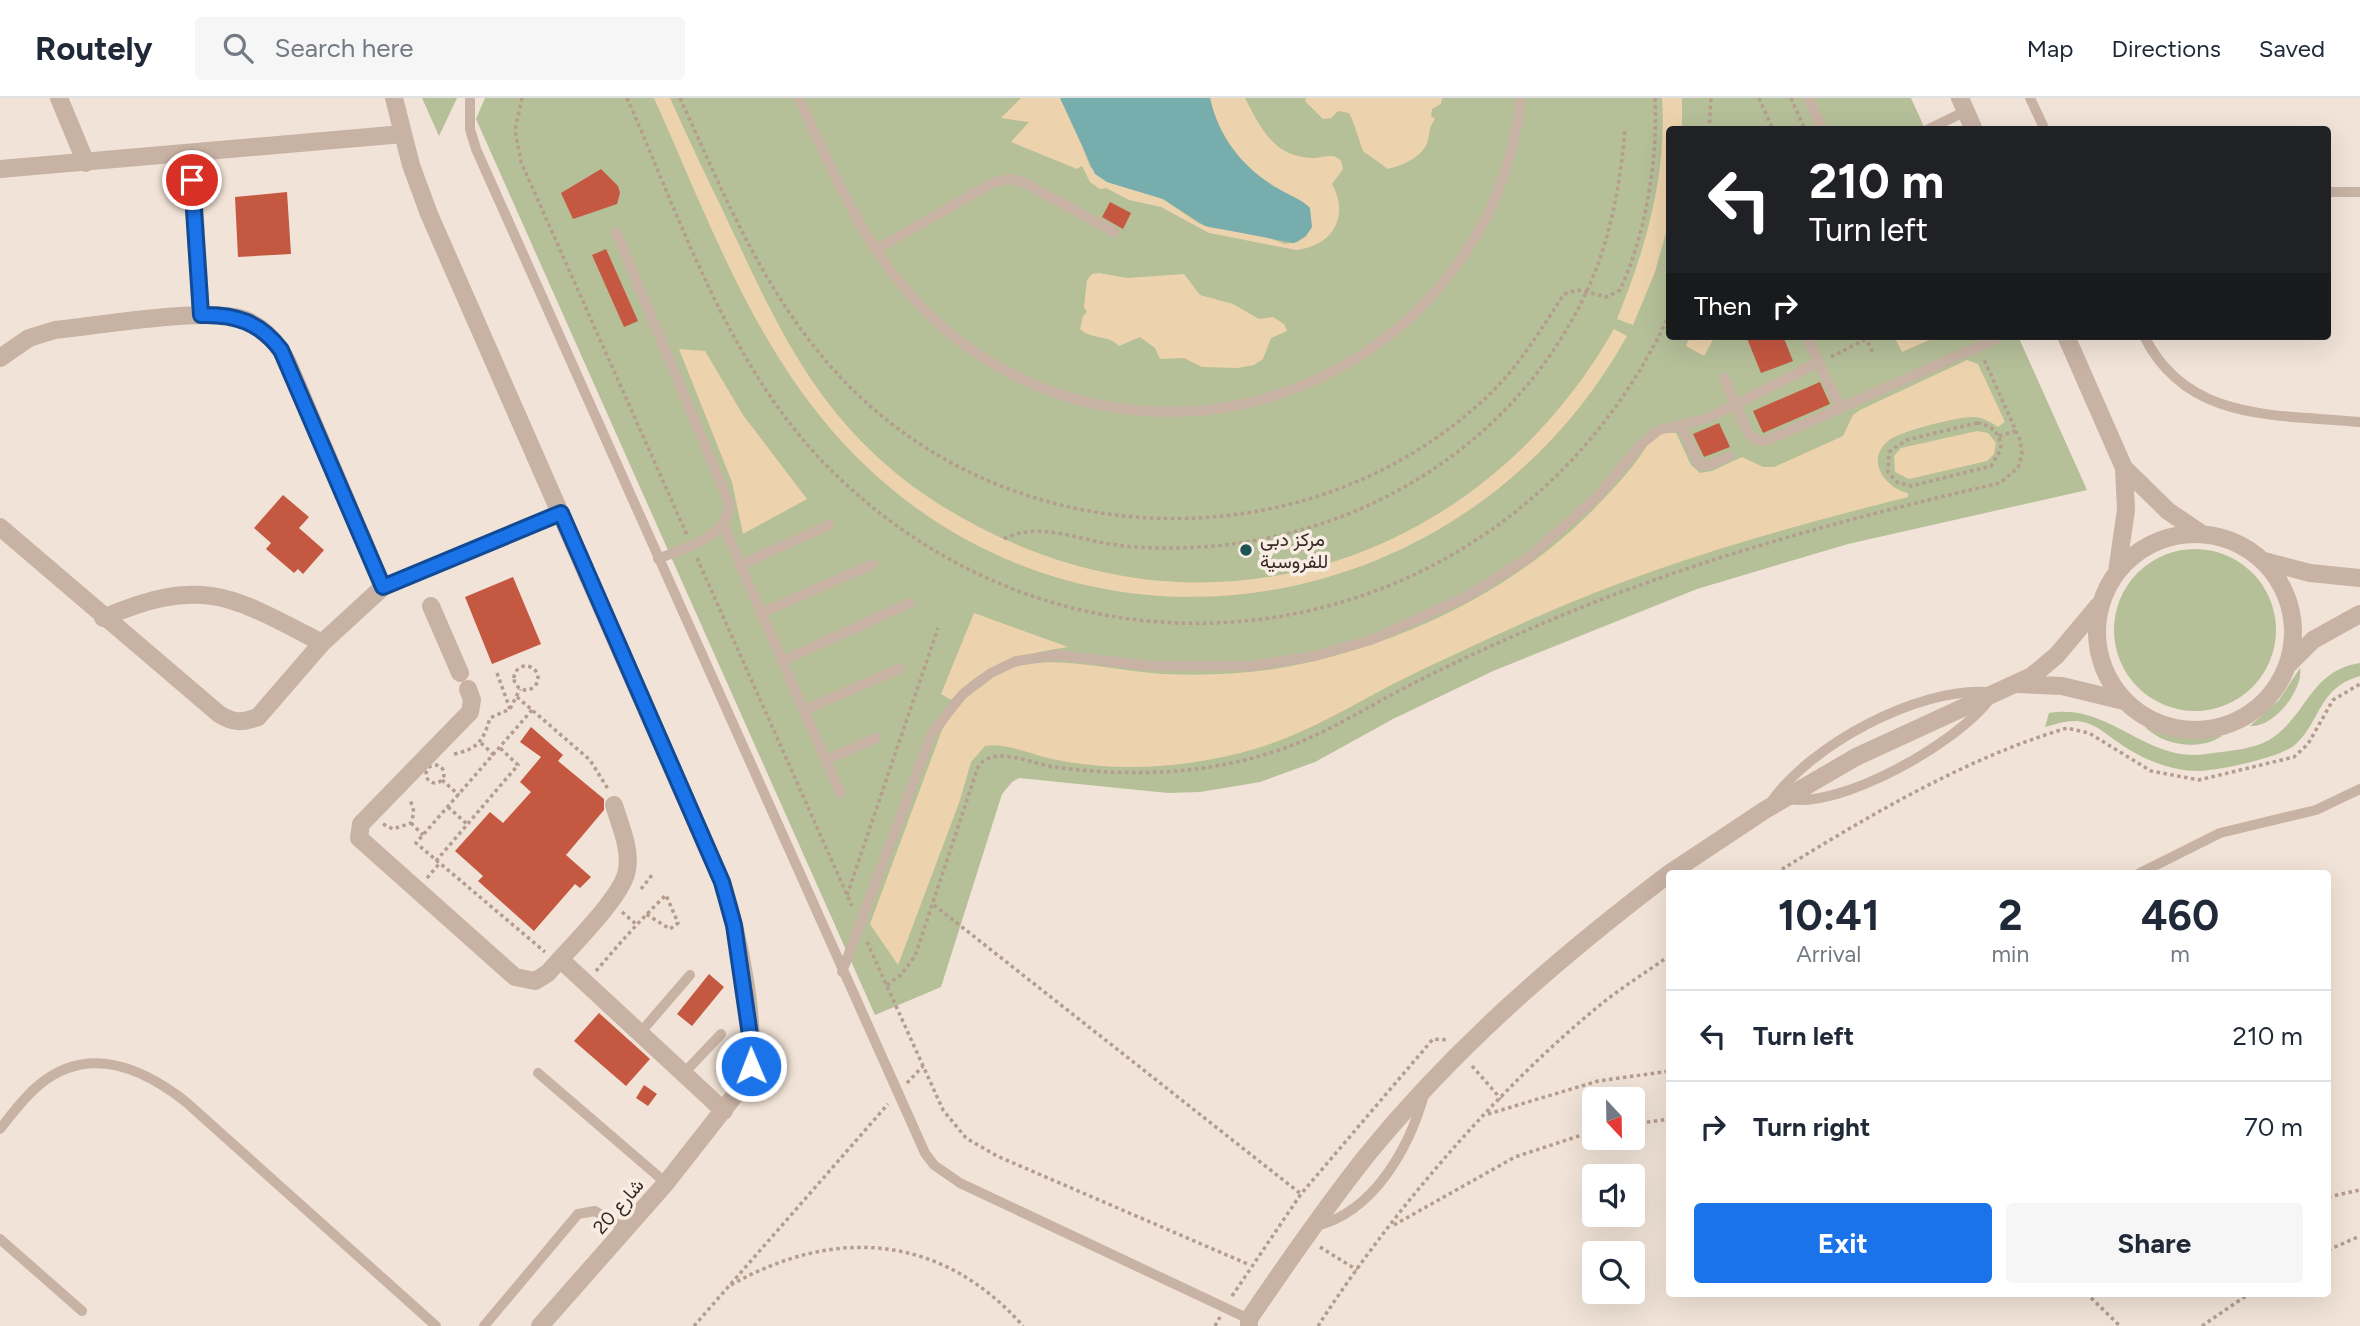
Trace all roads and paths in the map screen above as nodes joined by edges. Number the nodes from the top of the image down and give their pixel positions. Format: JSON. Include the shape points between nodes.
{"nodes":[{"id":1,"x":59,"y":98,"type":"edge"},
{"id":2,"x":394,"y":98,"type":"edge"},
{"id":3,"x":470,"y":98,"type":"edge"},
{"id":4,"x":627,"y":98,"type":"edge"},
{"id":5,"x":799,"y":98,"type":"edge"},
{"id":6,"x":1521,"y":98,"type":"edge"},
{"id":7,"x":1655,"y":98,"type":"edge"},
{"id":8,"x":1711,"y":98,"type":"edge"},
{"id":9,"x":1759,"y":98,"type":"edge"},
{"id":10,"x":1808,"y":98,"type":"edge"},
{"id":11,"x":2030,"y":98,"type":"edge"},
{"id":12,"x":1963,"y":104,"type":"edge"},
{"id":13,"x":1709,"y":126,"type":"edge"},
{"id":14,"x":1771,"y":126,"type":"edge"},
{"id":15,"x":1820,"y":126,"type":"edge"},
{"id":16,"x":1933,"y":126,"type":"edge"},
{"id":17,"x":1972,"y":126,"type":"edge"},
{"id":18,"x":2043,"y":126,"type":"edge"},
{"id":19,"x":1625,"y":129,"type":"dead end"},
{"id":20,"x":403,"y":134,"type":"junction"},
{"id":21,"x":191,"y":153,"type":"junction"},
{"id":22,"x":86,"y":163,"type":"junction"},
{"id":23,"x":0,"y":169,"type":"edge"},
{"id":24,"x":2331,"y":192,"type":"edge"},
{"id":25,"x":2360,"y":192,"type":"edge"},
{"id":26,"x":616,"y":232,"type":"dead end"},
{"id":27,"x":1114,"y":232,"type":"dead end"},
{"id":28,"x":875,"y":250,"type":"junction"},
{"id":29,"x":1586,"y":292,"type":"junction"},
{"id":30,"x":1562,"y":298,"type":"dead end"},
{"id":31,"x":201,"y":315,"type":"junction"},
{"id":32,"x":1666,"y":320,"type":"edge"},
{"id":33,"x":1808,"y":340,"type":"edge"},
{"id":34,"x":1860,"y":340,"type":"edge"},
{"id":35,"x":1867,"y":340,"type":"edge"},
{"id":36,"x":1993,"y":340,"type":"edge"},
{"id":37,"x":2068,"y":340,"type":"edge"},
{"id":38,"x":2146,"y":340,"type":"edge"},
{"id":39,"x":1979,"y":346,"type":"junction"},
{"id":40,"x":1874,"y":355,"type":"dead end"},
{"id":41,"x":0,"y":358,"type":"edge"},
{"id":42,"x":1819,"y":362,"type":"junction"},
{"id":43,"x":1724,"y":378,"type":"dead end"},
{"id":44,"x":1735,"y":405,"type":"junction"},
{"id":45,"x":1840,"y":407,"type":"junction"},
{"id":46,"x":2360,"y":422,"type":"edge"},
{"id":47,"x":1681,"y":425,"type":"junction"},
{"id":48,"x":2016,"y":431,"type":"junction"},
{"id":49,"x":1999,"y":436,"type":"junction"},
{"id":50,"x":1729,"y":456,"type":"dead end"},
{"id":51,"x":2124,"y":468,"type":"junction"},
{"id":52,"x":561,"y":513,"type":"junction"},
{"id":53,"x":723,"y":525,"type":"junction"},
{"id":54,"x":829,"y":525,"type":"dead end"},
{"id":55,"x":0,"y":527,"type":"edge"},
{"id":56,"x":2202,"y":534,"type":"junction"},
{"id":57,"x":1003,"y":538,"type":"dead end"},
{"id":58,"x":658,"y":559,"type":"junction"},
{"id":59,"x":2263,"y":561,"type":"junction"},
{"id":60,"x":873,"y":564,"type":"dead end"},
{"id":61,"x":740,"y":565,"type":"junction"},
{"id":62,"x":2117,"y":572,"type":"junction"},
{"id":63,"x":2360,"y":578,"type":"edge"},
{"id":64,"x":383,"y":587,"type":"junction"},
{"id":65,"x":910,"y":603,"type":"dead end"},
{"id":66,"x":2101,"y":604,"type":"junction"},
{"id":67,"x":431,"y":606,"type":"dead end"},
{"id":68,"x":761,"y":613,"type":"junction"},
{"id":69,"x":2360,"y":614,"type":"edge"},
{"id":70,"x":103,"y":618,"type":"junction"},
{"id":71,"x":938,"y":628,"type":"dead end"},
{"id":72,"x":322,"y":642,"type":"junction"},
{"id":73,"x":782,"y":661,"type":"junction"},
{"id":74,"x":2286,"y":667,"type":"junction"},
{"id":75,"x":899,"y":669,"type":"dead end"},
{"id":76,"x":497,"y":673,"type":"dead end"},
{"id":77,"x":2018,"y":684,"type":"junction"},
{"id":78,"x":2360,"y":684,"type":"edge"},
{"id":79,"x":520,"y":689,"type":"junction"},
{"id":80,"x":1995,"y":693,"type":"junction"},
{"id":81,"x":517,"y":696,"type":"junction"},
{"id":82,"x":2126,"y":702,"type":"junction"},
{"id":83,"x":510,"y":709,"type":"junction"},
{"id":84,"x":533,"y":710,"type":"junction"},
{"id":85,"x":804,"y":710,"type":"junction"},
{"id":86,"x":876,"y":738,"type":"dead end"},
{"id":87,"x":481,"y":743,"type":"junction"},
{"id":88,"x":500,"y":748,"type":"junction"},
{"id":89,"x":494,"y":755,"type":"junction"},
{"id":90,"x":449,"y":756,"type":"dead end"},
{"id":91,"x":826,"y":760,"type":"junction"},
{"id":92,"x":444,"y":761,"type":"dead end"},
{"id":93,"x":440,"y":766,"type":"dead end"},
{"id":94,"x":426,"y":778,"type":"dead end"},
{"id":95,"x":442,"y":780,"type":"dead end"},
{"id":96,"x":420,"y":783,"type":"dead end"},
{"id":97,"x":2360,"y":789,"type":"edge"},
{"id":98,"x":411,"y":792,"type":"dead end"},
{"id":99,"x":840,"y":793,"type":"dead end"},
{"id":100,"x":459,"y":795,"type":"junction"},
{"id":101,"x":1785,"y":798,"type":"junction"},
{"id":102,"x":614,"y":805,"type":"joint"},
{"id":103,"x":448,"y":807,"type":"junction"},
{"id":104,"x":1765,"y":810,"type":"junction"},
{"id":105,"x":371,"y":814,"type":"junction"},
{"id":106,"x":411,"y":823,"type":"junction"},
{"id":107,"x":467,"y":824,"type":"junction"},
{"id":108,"x":423,"y":835,"type":"junction"},
{"id":109,"x":436,"y":861,"type":"junction"},
{"id":110,"x":1675,"y":870,"type":"edge"},
{"id":111,"x":1781,"y":870,"type":"edge"},
{"id":112,"x":2146,"y":870,"type":"edge"},
{"id":113,"x":1666,"y":876,"type":"edge"},
{"id":114,"x":847,"y":895,"type":"dead end"},
{"id":115,"x":934,"y":905,"type":"junction"},
{"id":116,"x":646,"y":914,"type":"junction"},
{"id":117,"x":1666,"y":958,"type":"edge"},
{"id":118,"x":558,"y":960,"type":"junction"},
{"id":119,"x":842,"y":972,"type":"junction"},
{"id":120,"x":690,"y":975,"type":"dead end"},
{"id":121,"x":586,"y":983,"type":"junction"},
{"id":122,"x":887,"y":985,"type":"dead end"},
{"id":123,"x":640,"y":1033,"type":"junction"},
{"id":124,"x":721,"y":1034,"type":"dead end"},
{"id":125,"x":923,"y":1066,"type":"dead end"},
{"id":126,"x":1666,"y":1072,"type":"edge"},
{"id":127,"x":538,"y":1073,"type":"dead end"},
{"id":128,"x":684,"y":1073,"type":"junction"},
{"id":129,"x":1427,"y":1087,"type":"junction"},
{"id":130,"x":897,"y":1094,"type":"junction"},
{"id":131,"x":724,"y":1111,"type":"junction"},
{"id":132,"x":1486,"y":1115,"type":"junction"},
{"id":133,"x":1666,"y":1120,"type":"edge"},
{"id":134,"x":1645,"y":1122,"type":"edge"},
{"id":135,"x":0,"y":1129,"type":"edge"},
{"id":136,"x":1582,"y":1135,"type":"edge"},
{"id":137,"x":666,"y":1184,"type":"junction"},
{"id":138,"x":2360,"y":1190,"type":"edge"},
{"id":139,"x":1301,"y":1194,"type":"dead end"},
{"id":140,"x":2331,"y":1196,"type":"edge"},
{"id":141,"x":1312,"y":1227,"type":"junction"},
{"id":142,"x":1390,"y":1227,"type":"junction"},
{"id":143,"x":626,"y":1229,"type":"junction"},
{"id":144,"x":2360,"y":1236,"type":"edge"},
{"id":145,"x":0,"y":1240,"type":"edge"},
{"id":146,"x":2331,"y":1249,"type":"edge"},
{"id":147,"x":729,"y":1287,"type":"junction"},
{"id":148,"x":2089,"y":1297,"type":"edge"},
{"id":149,"x":2244,"y":1297,"type":"edge"},
{"id":150,"x":82,"y":1311,"type":"dead end"},
{"id":151,"x":1249,"y":1322,"type":"edge"},
{"id":152,"x":436,"y":1326,"type":"edge"},
{"id":153,"x":484,"y":1326,"type":"edge"},
{"id":154,"x":540,"y":1326,"type":"edge"},
{"id":155,"x":694,"y":1326,"type":"edge"},
{"id":156,"x":1023,"y":1326,"type":"edge"},
{"id":157,"x":1318,"y":1326,"type":"edge"},
{"id":158,"x":2120,"y":1326,"type":"edge"},
{"id":159,"x":2202,"y":1326,"type":"edge"}],
"edges":[{"from":1,"to":22,"type":"street"},
{"from":2,"to":20,"type":"street","name":"شارع 20"},
{"from":3,"to":58,"type":"lane","via":[[470,129],[476,149]]},
{"from":4,"to":32,"type":"path","via":[[727,323],[763,386],[807,445],[861,498],[952,561],[1048,601],[1115,617],[1186,624],[1256,622],[1328,607],[1429,567],[1494,528],[1582,451],[1624,397]]},
{"from":5,"to":28,"type":"lane","via":[[838,184]]},
{"from":6,"to":28,"type":"lane","via":[[1498,192],[1472,244],[1436,293],[1395,332],[1350,364],[1307,386],[1262,401],[1212,410],[1160,412],[1096,404],[1038,386],[989,361],[951,334],[913,299]]},
{"from":7,"to":29,"type":"path","via":[[1648,185],[1623,283],[1607,297]]},
{"from":8,"to":13,"type":"path"},
{"from":9,"to":14,"type":"path"},
{"from":10,"to":15,"type":"lane"},
{"from":11,"to":18,"type":"lane"},
{"from":12,"to":16,"type":"lane"},
{"from":12,"to":17,"type":"street"},
{"from":19,"to":29,"type":"path","via":[[1612,216]]},
{"from":20,"to":21,"type":"street"},
{"from":20,"to":52,"type":"street","name":"شارع 20","via":[[429,214]]},
{"from":21,"to":22,"type":"street"},
{"from":21,"to":31,"type":"street"},
{"from":22,"to":23,"type":"street"},
{"from":24,"to":25,"type":"lane"},
{"from":26,"to":53,"type":"lane","via":[[727,495],[729,511]]},
{"from":27,"to":28,"type":"lane","via":[[1010,179],[984,187]]},
{"from":29,"to":30,"type":"path","via":[[1573,290]]},
{"from":29,"to":57,"type":"path","via":[[1541,369],[1502,416],[1417,481],[1357,511],[1298,531],[1208,546],[1119,545],[1041,531],[1016,532]]},
{"from":31,"to":41,"type":"street","via":[[55,330],[29,338]]},
{"from":31,"to":64,"type":"street","via":[[248,321],[281,350]]},
{"from":33,"to":42,"type":"lane"},
{"from":34,"to":42,"type":"path"},
{"from":35,"to":40,"type":"path"},
{"from":36,"to":39,"type":"lane"},
{"from":37,"to":51,"type":"street"},
{"from":38,"to":46,"type":"lane","via":[[2165,370],[2207,401],[2241,410]]},
{"from":39,"to":45,"type":"lane"},
{"from":39,"to":48,"type":"path"},
{"from":42,"to":44,"type":"lane"},
{"from":42,"to":45,"type":"lane"},
{"from":43,"to":44,"type":"lane"},
{"from":44,"to":45,"type":"lane","via":[[1749,435],[1762,442]]},
{"from":44,"to":47,"type":"lane"},
{"from":47,"to":50,"type":"lane","via":[[1698,463],[1706,466]]},
{"from":47,"to":119,"type":"lane","via":[[1649,436],[1581,512],[1499,578],[1371,640],[1315,656],[1251,666],[1150,666],[1057,655],[1016,661],[991,673],[963,694],[933,733]]},
{"from":48,"to":49,"type":"path"},
{"from":48,"to":115,"type":"path","via":[[2021,461],[2000,483],[1791,534],[1633,587],[1483,650],[1278,750],[1225,764],[1161,772],[1092,772],[1001,755],[988,757],[978,767]]},
{"from":49,"to":49,"type":"path","via":[[1990,426],[1977,423],[1906,440],[1889,452],[1888,472],[1897,482],[1911,485],[1985,469],[1999,456]]},
{"from":51,"to":56,"type":"street","via":[[2152,498]]},
{"from":51,"to":62,"type":"street","via":[[2126,520]]},
{"from":52,"to":64,"type":"street"},
{"from":52,"to":131,"type":"street","name":"شارع 20","via":[[729,904],[752,1049],[746,1081]]},
{"from":53,"to":58,"type":"lane","via":[[710,536]]},
{"from":53,"to":61,"type":"lane"},
{"from":54,"to":61,"type":"lane"},
{"from":55,"to":70,"type":"street"},
{"from":56,"to":59,"type":"street","via":[[2235,542]]},
{"from":56,"to":62,"type":"street","via":[[2155,542]]},
{"from":58,"to":119,"type":"lane"},
{"from":59,"to":63,"type":"street","via":[[2310,573]]},
{"from":59,"to":74,"type":"street","via":[[2288,603],[2293,635]]},
{"from":60,"to":68,"type":"lane"},
{"from":61,"to":68,"type":"lane"},
{"from":62,"to":66,"type":"street"},
{"from":64,"to":72,"type":"street"},
{"from":65,"to":73,"type":"lane"},
{"from":66,"to":77,"type":"street","via":[[2057,655]]},
{"from":66,"to":82,"type":"street","via":[[2096,631],[2101,662]]},
{"from":67,"to":105,"type":"street","via":[[472,700],[470,712]]},
{"from":68,"to":73,"type":"lane"},
{"from":69,"to":74,"type":"street","via":[[2313,640]]},
{"from":70,"to":72,"type":"street","via":[[152,598],[212,594],[251,606]]},
{"from":70,"to":72,"type":"street","via":[[231,721],[258,717]]},
{"from":71,"to":114,"type":"path"},
{"from":73,"to":85,"type":"lane"},
{"from":74,"to":82,"type":"street","via":[[2258,706],[2215,727],[2167,726]]},
{"from":75,"to":85,"type":"lane"},
{"from":76,"to":83,"type":"path"},
{"from":77,"to":80,"type":"street"},
{"from":77,"to":82,"type":"street","via":[[2062,686]]},
{"from":78,"to":111,"type":"path","via":[[2333,700],[2304,749],[2287,760],[2190,780],[2151,771],[2089,733],[2067,728],[1940,781]]},
{"from":79,"to":79,"type":"path","via":[[531,689],[538,680],[531,666],[520,666],[513,675]]},
{"from":79,"to":81,"type":"path"},
{"from":80,"to":101,"type":"street","via":[[1904,732]]},
{"from":80,"to":101,"type":"lane","via":[[1969,724],[1936,748],[1832,797],[1809,801]]},
{"from":80,"to":104,"type":"lane","via":[[1943,695],[1894,712],[1819,755]]},
{"from":81,"to":83,"type":"path"},
{"from":81,"to":84,"type":"path"},
{"from":83,"to":87,"type":"path","via":[[492,715]]},
{"from":84,"to":88,"type":"path"},
{"from":84,"to":102,"type":"path","via":[[590,761]]},
{"from":85,"to":91,"type":"lane"},
{"from":86,"to":91,"type":"lane"},
{"from":87,"to":89,"type":"path"},
{"from":87,"to":90,"type":"path","via":[[471,751]]},
{"from":88,"to":89,"type":"path"},
{"from":88,"to":107,"type":"path","via":[[518,765]]},
{"from":89,"to":100,"type":"path"},
{"from":91,"to":99,"type":"lane"},
{"from":92,"to":93,"type":"path"},
{"from":94,"to":96,"type":"path"},
{"from":95,"to":100,"type":"path"},
{"from":97,"to":112,"type":"lane","via":[[2316,810],[2220,833]]},
{"from":98,"to":106,"type":"path"},
{"from":100,"to":103,"type":"path"},
{"from":101,"to":104,"type":"street"},
{"from":102,"to":118,"type":"street","via":[[628,859],[624,881]]},
{"from":103,"to":107,"type":"path"},
{"from":103,"to":108,"type":"path"},
{"from":104,"to":110,"type":"street"},
{"from":105,"to":106,"type":"path","via":[[393,829]]},
{"from":105,"to":118,"type":"street","via":[[358,829],[361,842],[514,977],[535,981],[548,974]]},
{"from":106,"to":108,"type":"path"},
{"from":107,"to":109,"type":"path"},
{"from":108,"to":109,"type":"path","via":[[416,844]]},
{"from":109,"to":118,"type":"path"},
{"from":113,"to":129,"type":"street","via":[[1558,960]]},
{"from":115,"to":122,"type":"path","via":[[911,963]]},
{"from":115,"to":139,"type":"path"},
{"from":116,"to":116,"type":"path","via":[[666,895],[678,923],[670,929]]},
{"from":116,"to":121,"type":"path"},
{"from":117,"to":132,"type":"path","via":[[1594,1010]]},
{"from":118,"to":121,"type":"street"},
{"from":119,"to":130,"type":"lane"},
{"from":120,"to":123,"type":"lane"},
{"from":121,"to":123,"type":"street"},
{"from":123,"to":128,"type":"street"},
{"from":124,"to":128,"type":"lane"},
{"from":125,"to":130,"type":"path"},
{"from":126,"to":132,"type":"path","via":[[1598,1081]]},
{"from":127,"to":137,"type":"lane"},
{"from":128,"to":131,"type":"street"},
{"from":129,"to":141,"type":"street"},
{"from":129,"to":141,"type":"lane","via":[[1407,1140],[1369,1196],[1337,1219]]},
{"from":130,"to":147,"type":"path"},
{"from":130,"to":151,"type":"lane","via":[[925,1153],[946,1175]]},
{"from":131,"to":137,"type":"street","name":"شارع 20"},
{"from":132,"to":142,"type":"path"},
{"from":133,"to":134,"type":"path"},
{"from":135,"to":152,"type":"lane","via":[[39,1085],[70,1067],[107,1063],[142,1073],[186,1102]]},
{"from":136,"to":142,"type":"path","via":[[1515,1157]]},
{"from":137,"to":143,"type":"street","name":"شارع 20"},
{"from":138,"to":140,"type":"path"},
{"from":141,"to":151,"type":"street"},
{"from":142,"to":157,"type":"path"},
{"from":143,"to":153,"type":"lane","via":[[595,1211],[578,1214]]},
{"from":143,"to":154,"type":"street","name":"شارع 20"},
{"from":144,"to":146,"type":"path"},
{"from":145,"to":150,"type":"lane"},
{"from":147,"to":155,"type":"path"},
{"from":147,"to":156,"type":"path","via":[[788,1259],[870,1245],[949,1268],[992,1296]]},
{"from":148,"to":158,"type":"path"},
{"from":149,"to":159,"type":"path"}]}
